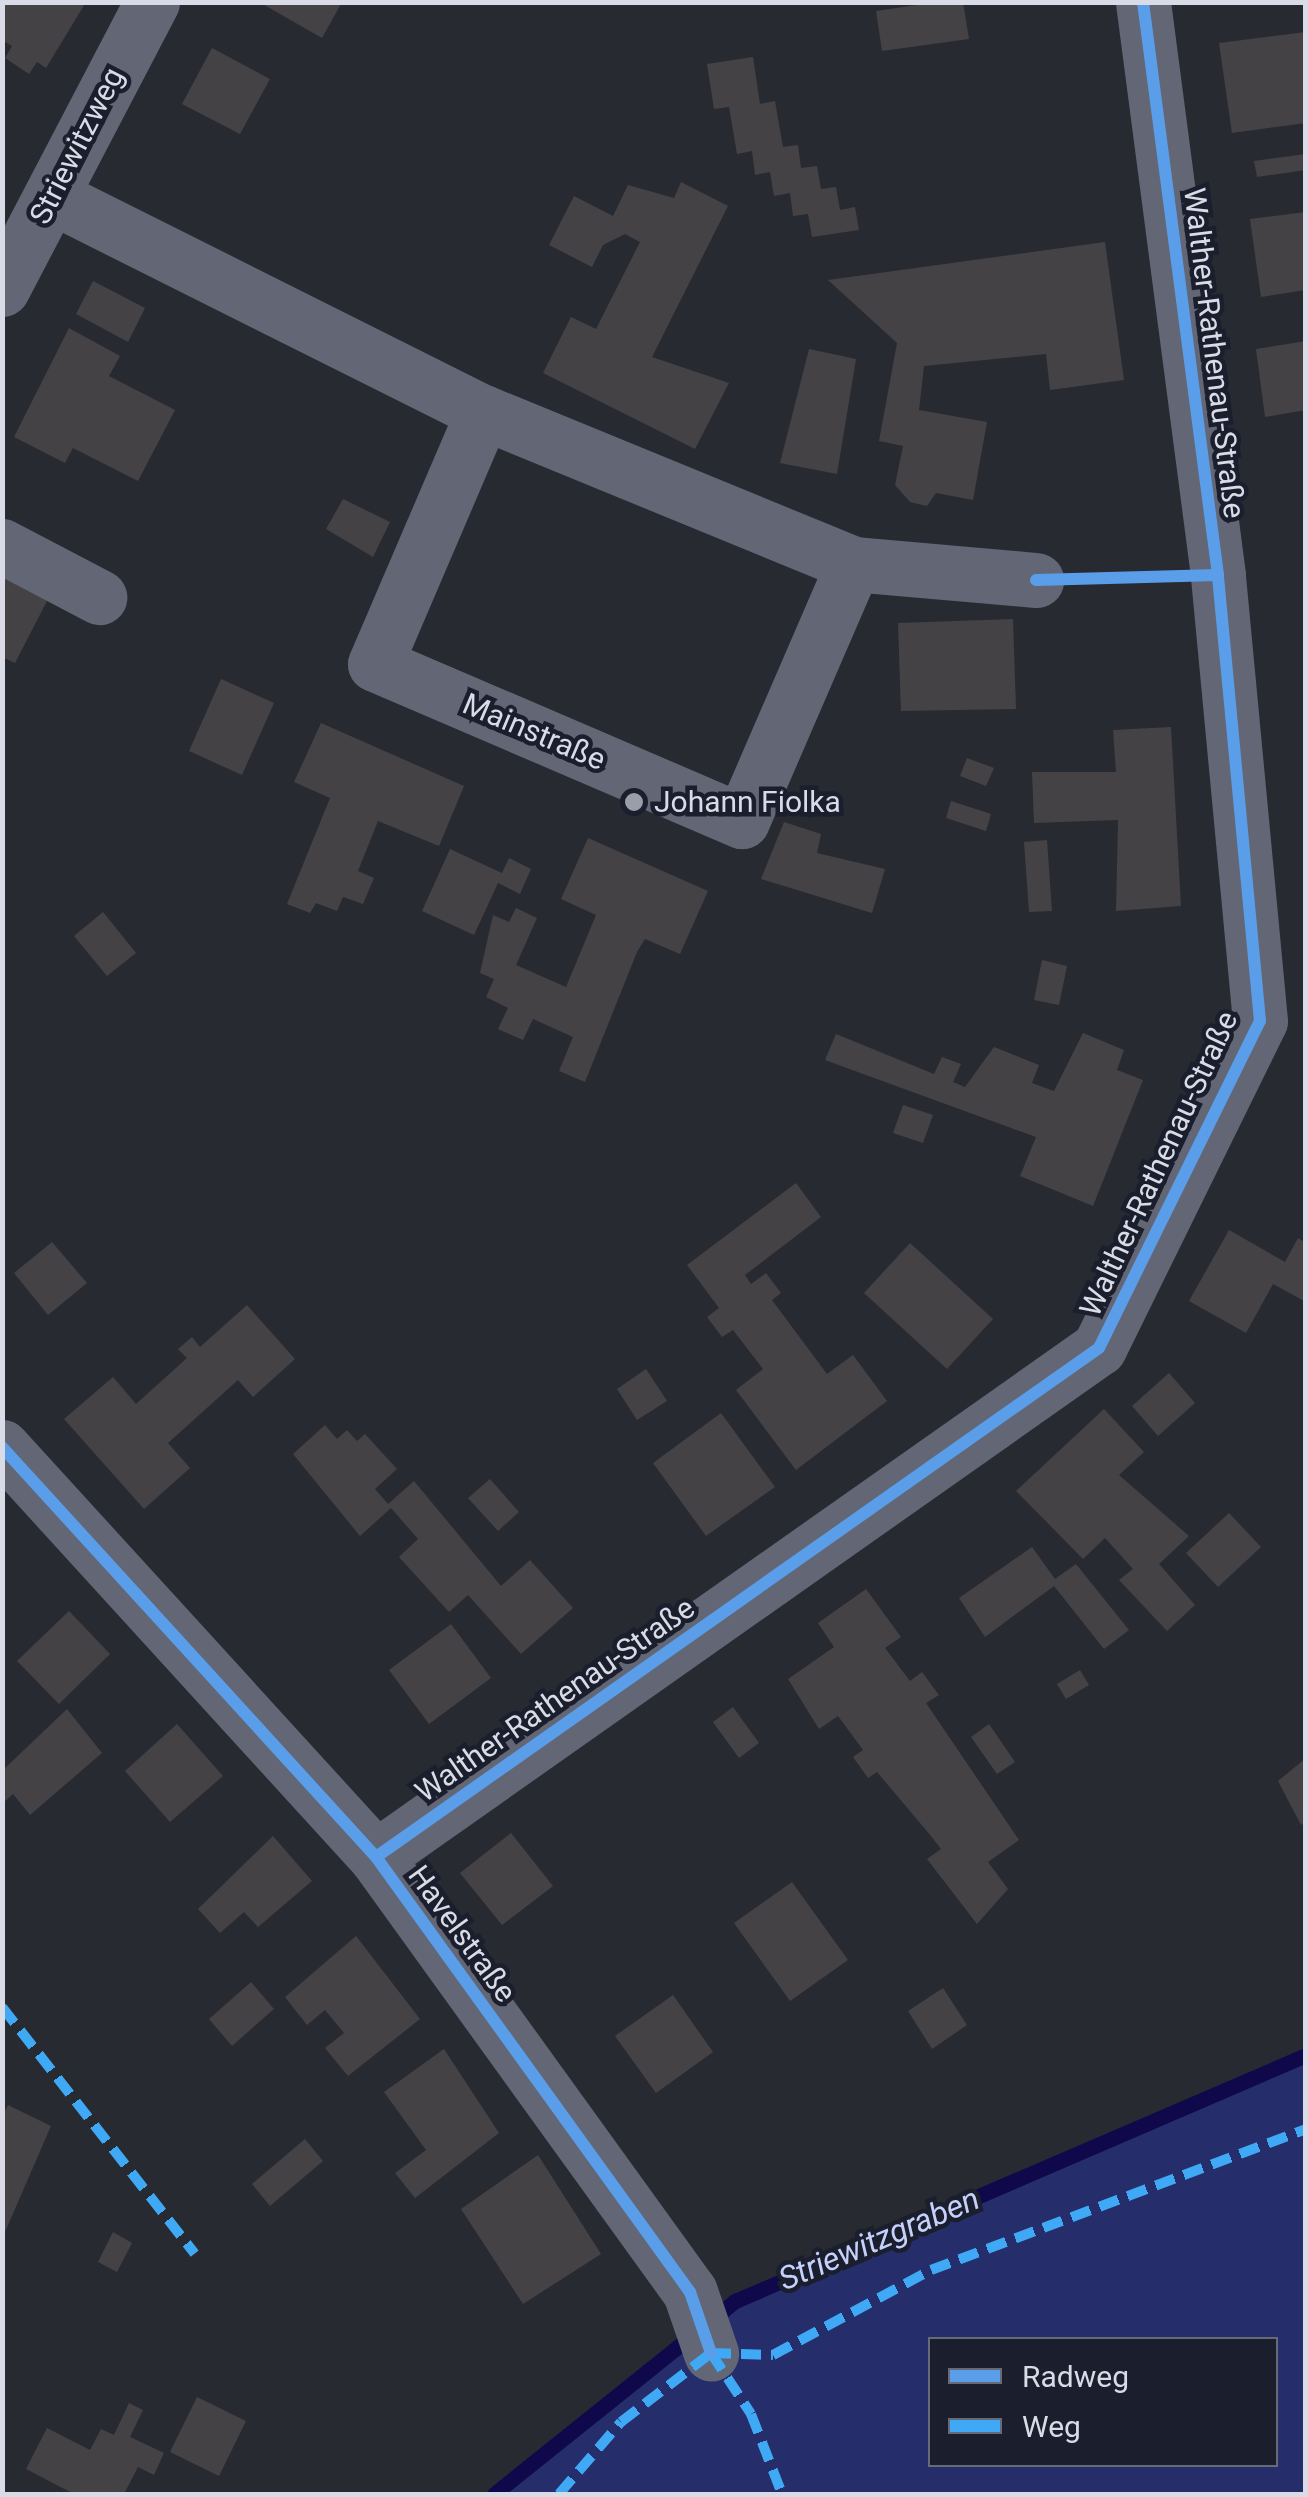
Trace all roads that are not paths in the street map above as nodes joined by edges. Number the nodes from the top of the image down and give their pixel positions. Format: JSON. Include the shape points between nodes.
{"nodes":[{"id":1,"x":152,"y":2,"type":"edge"},
{"id":2,"x":1142,"y":2,"type":"edge"},
{"id":3,"x":51,"y":196,"type":"junction"},
{"id":4,"x":2,"y":289,"type":"edge"},
{"id":5,"x":483,"y":412,"type":"junction"},
{"id":6,"x":2,"y":546,"type":"edge"},
{"id":7,"x":853,"y":564,"type":"junction"},
{"id":8,"x":1036,"y":580,"type":"dead end"},
{"id":9,"x":99,"y":597,"type":"dead end"},
{"id":10,"x":2,"y":1448,"type":"edge"},
{"id":11,"x":376,"y":1857,"type":"junction"},
{"id":12,"x":711,"y":2353,"type":"dead end"}],
"edges":[{"from":1,"to":3,"type":"street","name":"Striewitzweg"},
{"from":2,"to":11,"type":"street","name":"Walther-Rathenau-Straße","via":[[1218,575],[1260,1021],[1098,1348]]},
{"from":3,"to":4,"type":"street","name":"Striewitzweg"},
{"from":3,"to":5,"type":"street"},
{"from":5,"to":7,"type":"street"},
{"from":5,"to":7,"type":"street","name":"Mainstraße","via":[[375,664],[742,822]]},
{"from":6,"to":9,"type":"street"},
{"from":7,"to":8,"type":"street"},
{"from":10,"to":11,"type":"street","name":"Havelstraße"},
{"from":11,"to":12,"type":"street","name":"Havelstraße","via":[[690,2292]]}]}
